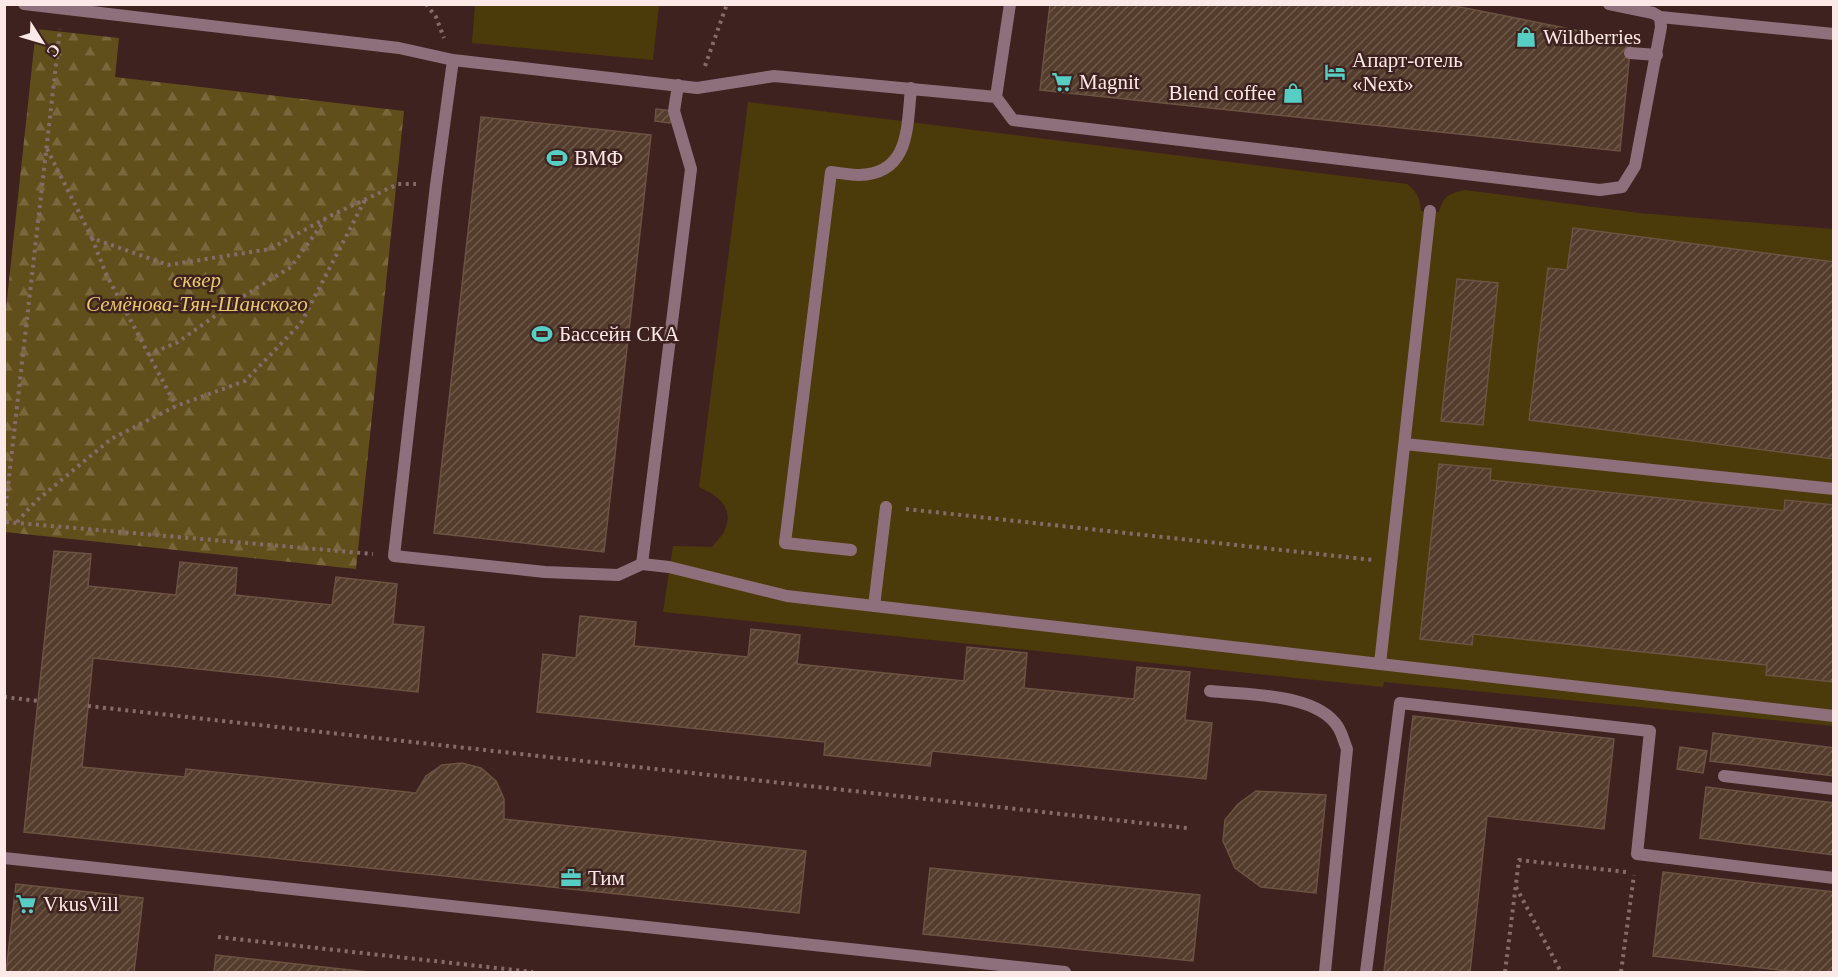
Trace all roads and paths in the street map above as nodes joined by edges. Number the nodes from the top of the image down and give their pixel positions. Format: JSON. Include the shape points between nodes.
{"nodes":[{"id":1,"x":24,"y":4,"type":"edge"},
{"id":2,"x":426,"y":4,"type":"edge"},
{"id":3,"x":727,"y":4,"type":"edge"},
{"id":4,"x":1010,"y":4,"type":"edge"},
{"id":5,"x":1609,"y":4,"type":"edge"},
{"id":6,"x":63,"y":9,"type":"junction"},
{"id":7,"x":1660,"y":17,"type":"junction"},
{"id":8,"x":1833,"y":34,"type":"edge"},
{"id":9,"x":1630,"y":53,"type":"dead end"},
{"id":10,"x":1657,"y":55,"type":"junction"},
{"id":11,"x":453,"y":60,"type":"junction"},
{"id":12,"x":678,"y":85,"type":"junction"},
{"id":13,"x":697,"y":88,"type":"junction"},
{"id":14,"x":911,"y":88,"type":"junction"},
{"id":15,"x":996,"y":97,"type":"junction"},
{"id":16,"x":47,"y":148,"type":"junction"},
{"id":17,"x":436,"y":185,"type":"junction"},
{"id":18,"x":366,"y":198,"type":"junction"},
{"id":19,"x":1430,"y":212,"type":"dead end"},
{"id":20,"x":328,"y":217,"type":"junction"},
{"id":21,"x":92,"y":238,"type":"junction"},
{"id":22,"x":148,"y":355,"type":"junction"},
{"id":23,"x":176,"y":406,"type":"junction"},
{"id":24,"x":1405,"y":444,"type":"junction"},
{"id":25,"x":1833,"y":489,"type":"edge"},
{"id":26,"x":886,"y":507,"type":"joint"},
{"id":27,"x":5,"y":521,"type":"edge"},
{"id":28,"x":16,"y":522,"type":"junction"},
{"id":29,"x":851,"y":550,"type":"dead end"},
{"id":30,"x":394,"y":556,"type":"junction"},
{"id":31,"x":1391,"y":562,"type":"junction"},
{"id":32,"x":642,"y":564,"type":"junction"},
{"id":33,"x":874,"y":606,"type":"junction"},
{"id":34,"x":1380,"y":664,"type":"junction"},
{"id":35,"x":1210,"y":690,"type":"dead end"},
{"id":36,"x":4,"y":697,"type":"edge"},
{"id":37,"x":38,"y":701,"type":"dead end"},
{"id":38,"x":88,"y":706,"type":"dead end"},
{"id":39,"x":1833,"y":716,"type":"edge"},
{"id":40,"x":1724,"y":776,"type":"dead end"},
{"id":41,"x":1833,"y":789,"type":"edge"},
{"id":42,"x":1187,"y":828,"type":"dead end"},
{"id":43,"x":4,"y":858,"type":"edge"},
{"id":44,"x":1833,"y":878,"type":"edge"},
{"id":45,"x":1516,"y":887,"type":"junction"},
{"id":46,"x":218,"y":937,"type":"dead end"},
{"id":47,"x":532,"y":972,"type":"edge"},
{"id":48,"x":1065,"y":972,"type":"edge"},
{"id":49,"x":1324,"y":972,"type":"edge"},
{"id":50,"x":1366,"y":972,"type":"edge"},
{"id":51,"x":1505,"y":972,"type":"edge"},
{"id":52,"x":1561,"y":972,"type":"edge"},
{"id":53,"x":1621,"y":972,"type":"edge"}],
"edges":[{"from":1,"to":6,"type":"lane"},
{"from":2,"to":11,"type":"path","via":[[436,17]]},
{"from":3,"to":13,"type":"path"},
{"from":4,"to":15,"type":"lane"},
{"from":5,"to":7,"type":"lane"},
{"from":6,"to":11,"type":"lane","via":[[399,48]]},
{"from":6,"to":16,"type":"path"},
{"from":7,"to":8,"type":"lane"},
{"from":7,"to":10,"type":"lane"},
{"from":9,"to":10,"type":"lane"},
{"from":10,"to":15,"type":"lane","via":[[1635,166],[1622,186],[1600,190],[1013,120]]},
{"from":11,"to":12,"type":"lane"},
{"from":11,"to":17,"type":"lane"},
{"from":12,"to":13,"type":"lane"},
{"from":12,"to":32,"type":"lane","via":[[674,111],[691,169]]},
{"from":13,"to":14,"type":"lane","via":[[774,76]]},
{"from":14,"to":15,"type":"lane"},
{"from":14,"to":29,"type":"lane","via":[[905,141],[898,159],[881,171],[859,175],[831,172],[785,543]]},
{"from":16,"to":21,"type":"path"},
{"from":16,"to":27,"type":"path"},
{"from":17,"to":18,"type":"path","via":[[398,184]]},
{"from":17,"to":30,"type":"lane"},
{"from":18,"to":20,"type":"path"},
{"from":18,"to":23,"type":"path","via":[[301,323],[245,381]]},
{"from":19,"to":24,"type":"lane"},
{"from":20,"to":21,"type":"path","via":[[270,249],[168,265]]},
{"from":20,"to":22,"type":"path","via":[[291,267],[178,342]]},
{"from":21,"to":22,"type":"path"},
{"from":22,"to":23,"type":"path"},
{"from":23,"to":28,"type":"path","via":[[111,439]]},
{"from":24,"to":25,"type":"lane"},
{"from":24,"to":31,"type":"lane"},
{"from":26,"to":31,"type":"path"},
{"from":26,"to":33,"type":"lane"},
{"from":27,"to":28,"type":"path"},
{"from":28,"to":30,"type":"path"},
{"from":30,"to":32,"type":"lane","via":[[618,576]]},
{"from":31,"to":34,"type":"lane"},
{"from":32,"to":33,"type":"lane","via":[[787,596]]},
{"from":33,"to":34,"type":"lane"},
{"from":34,"to":39,"type":"lane"},
{"from":35,"to":49,"type":"lane","via":[[1295,700],[1318,708],[1337,726],[1347,749]]},
{"from":36,"to":37,"type":"path"},
{"from":38,"to":42,"type":"path"},
{"from":40,"to":41,"type":"lane"},
{"from":43,"to":48,"type":"lane"},
{"from":44,"to":50,"type":"lane","via":[[1637,854],[1650,731],[1400,703]]},
{"from":45,"to":51,"type":"path"},
{"from":45,"to":52,"type":"path"},
{"from":45,"to":53,"type":"path","via":[[1519,860],[1634,873]]},
{"from":46,"to":47,"type":"path"}]}
